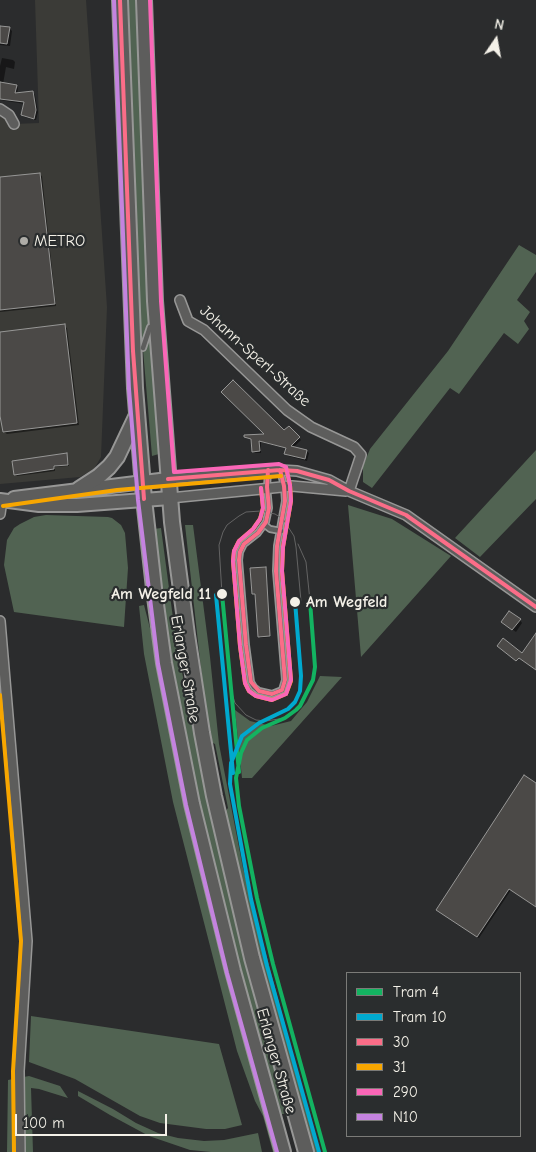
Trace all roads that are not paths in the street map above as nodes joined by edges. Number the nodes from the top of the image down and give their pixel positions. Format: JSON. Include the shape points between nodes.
{"nodes":[{"id":1,"x":120,"y":0,"type":"edge"},
{"id":2,"x":144,"y":0,"type":"edge"},
{"id":3,"x":0,"y":108,"type":"edge"},
{"id":4,"x":14,"y":124,"type":"dead end"},
{"id":5,"x":180,"y":300,"type":"dead end"},
{"id":6,"x":150,"y":327,"type":"dead end"},
{"id":7,"x":143,"y":348,"type":"dead end"},
{"id":8,"x":137,"y":414,"type":"junction"},
{"id":9,"x":268,"y":470,"type":"junction"},
{"id":10,"x":280,"y":470,"type":"junction"},
{"id":11,"x":168,"y":479,"type":"junction"},
{"id":12,"x":142,"y":482,"type":"junction"},
{"id":13,"x":284,"y":486,"type":"junction"},
{"id":14,"x":266,"y":487,"type":"junction"},
{"id":15,"x":79,"y":489,"type":"junction"},
{"id":16,"x":349,"y":491,"type":"junction"},
{"id":17,"x":170,"y":498,"type":"junction"},
{"id":18,"x":1,"y":500,"type":"edge"},
{"id":19,"x":144,"y":500,"type":"junction"},
{"id":20,"x":0,"y":514,"type":"edge"},
{"id":21,"x":265,"y":525,"type":"junction"},
{"id":22,"x":281,"y":530,"type":"junction"},
{"id":23,"x":536,"y":607,"type":"edge"},
{"id":24,"x":0,"y":621,"type":"edge"},
{"id":25,"x":20,"y":1152,"type":"edge"},
{"id":26,"x":283,"y":1152,"type":"edge"},
{"id":27,"x":306,"y":1152,"type":"edge"}],
"edges":[{"from":1,"to":8,"type":"main road","name":"Erlanger Straße"},
{"from":2,"to":11,"type":"main road","name":"Erlanger Straße","via":[[154,301]]},
{"from":3,"to":4,"type":"street"},
{"from":5,"to":16,"type":"street","name":"Johann-Sperl-Straße","via":[[188,321],[204,330],[287,410],[310,427],[354,447],[361,455]]},
{"from":6,"to":7,"type":"lane"},
{"from":8,"to":12,"type":"main road","name":"Erlanger Straße"},
{"from":8,"to":15,"type":"main road","via":[[109,467]]},
{"from":9,"to":10,"type":"street"},
{"from":9,"to":11,"type":"street"},
{"from":9,"to":14,"type":"lane"},
{"from":10,"to":13,"type":"lane"},
{"from":10,"to":16,"type":"street","via":[[314,475]]},
{"from":11,"to":12,"type":"street"},
{"from":11,"to":17,"type":"main road","name":"Erlanger Straße"},
{"from":12,"to":15,"type":"street"},
{"from":12,"to":19,"type":"main road","name":"Erlanger Straße"},
{"from":13,"to":14,"type":"street"},
{"from":13,"to":16,"type":"street"},
{"from":13,"to":22,"type":"lane"},
{"from":14,"to":17,"type":"street"},
{"from":14,"to":21,"type":"lane","via":[[270,508]]},
{"from":15,"to":18,"type":"street"},
{"from":16,"to":23,"type":"street","via":[[406,515]]},
{"from":17,"to":19,"type":"street"},
{"from":17,"to":27,"type":"main road","name":"Erlanger Straße","via":[[196,696],[214,796],[252,958]]},
{"from":18,"to":19,"type":"street","via":[[39,505]]},
{"from":18,"to":20,"type":"street"},
{"from":19,"to":26,"type":"main road","name":"Erlanger Straße","via":[[164,663],[192,804],[238,990]]},
{"from":21,"to":22,"type":"lane"},
{"from":21,"to":22,"type":"lane","via":[[244,544],[239,560],[250,675],[254,687],[265,694],[282,690],[285,680],[276,571]]},
{"from":24,"to":25,"type":"street","via":[[27,941],[19,1071]]}]}
